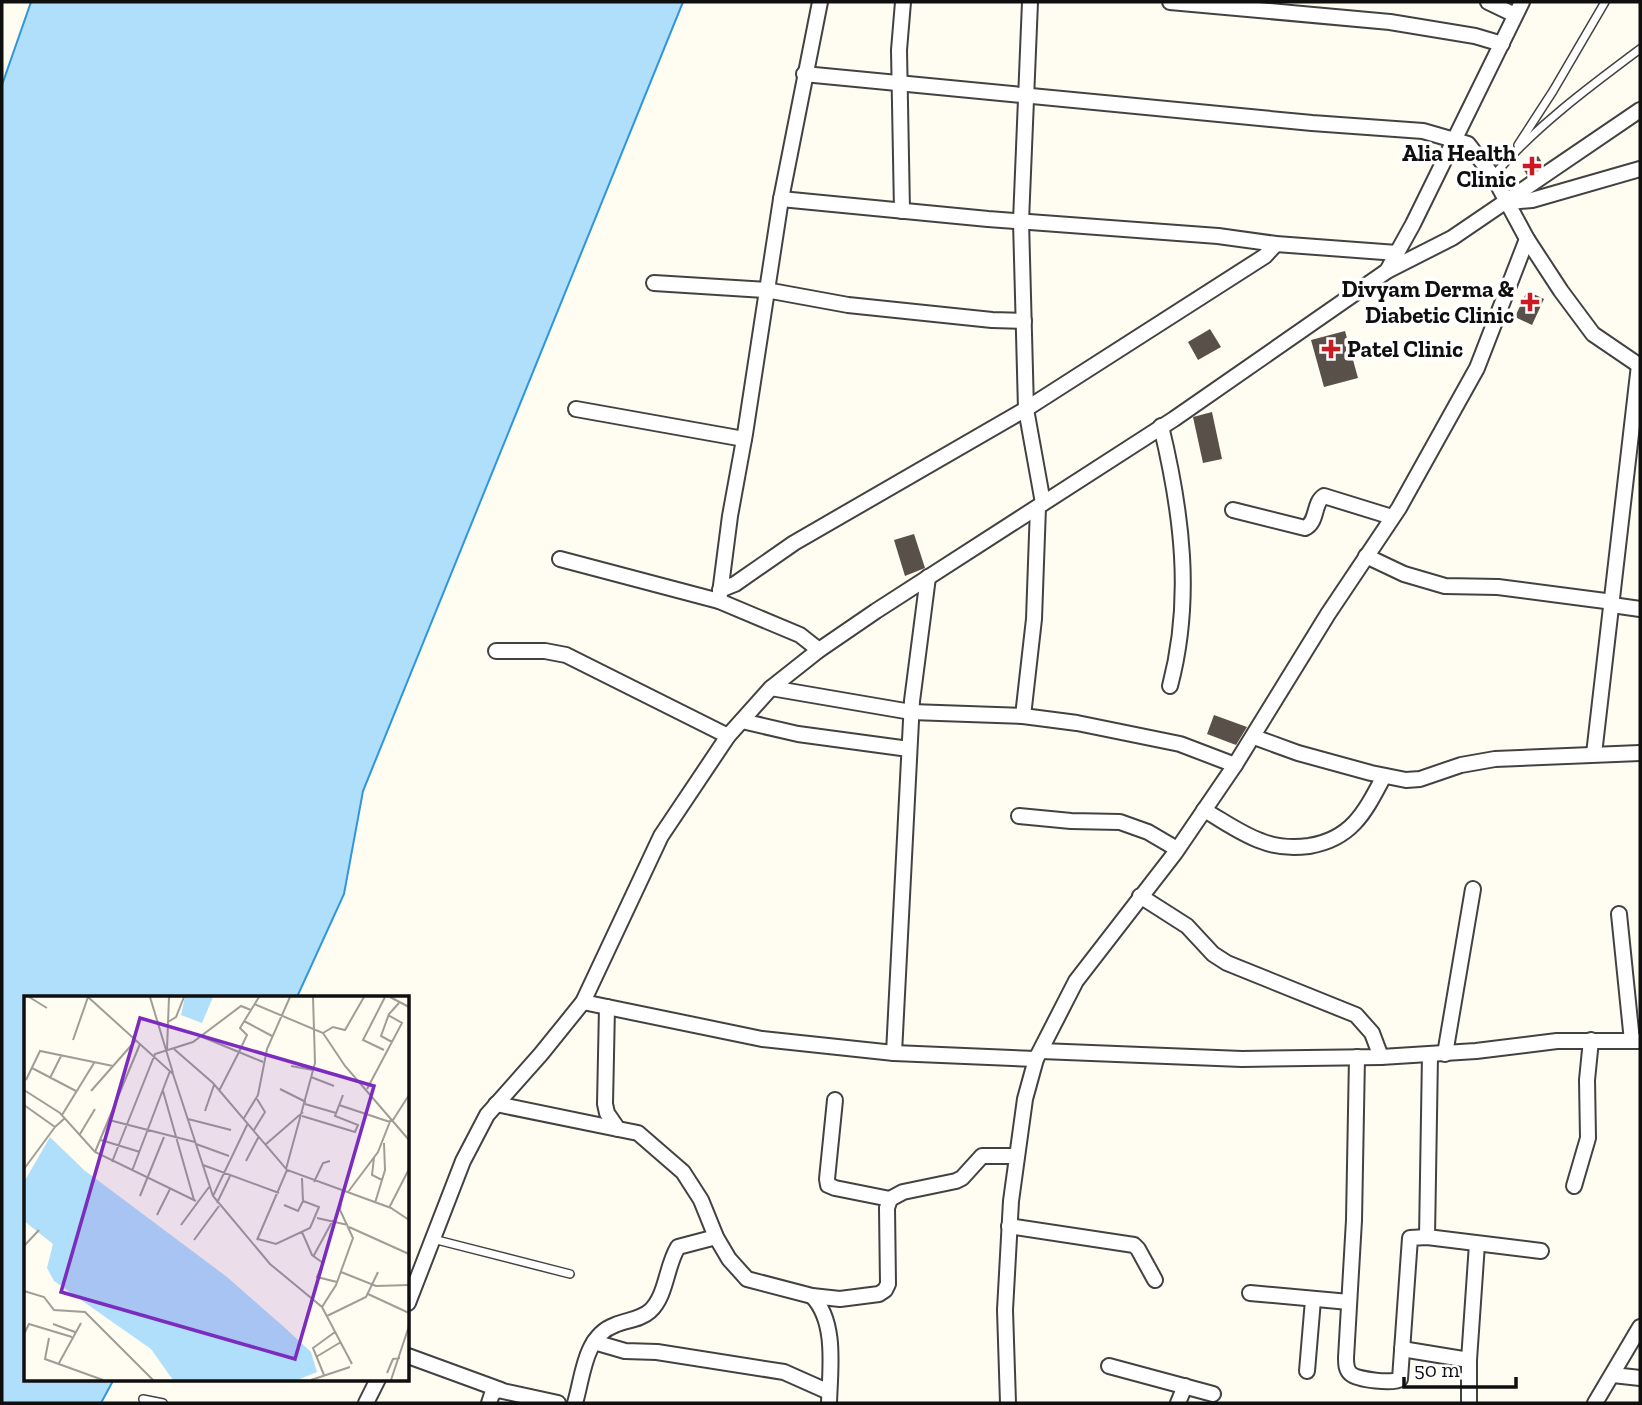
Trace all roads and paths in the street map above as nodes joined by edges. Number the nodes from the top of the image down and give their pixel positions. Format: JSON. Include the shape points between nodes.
{"nodes":[{"id":1,"x":820,"y":2,"type":"edge"},
{"id":2,"x":903,"y":2,"type":"edge"},
{"id":3,"x":1030,"y":2,"type":"edge"},
{"id":4,"x":1170,"y":2,"type":"edge"},
{"id":5,"x":1488,"y":2,"type":"edge"},
{"id":6,"x":1605,"y":2,"type":"edge"},
{"id":7,"x":1519,"y":8,"type":"edge"},
{"id":8,"x":1502,"y":44,"type":"junction"},
{"id":9,"x":1640,"y":49,"type":"edge"},
{"id":10,"x":804,"y":75,"type":"junction"},
{"id":11,"x":901,"y":84,"type":"junction"},
{"id":12,"x":1025,"y":96,"type":"junction"},
{"id":13,"x":1640,"y":110,"type":"edge"},
{"id":14,"x":1455,"y":139,"type":"junction"},
{"id":15,"x":1511,"y":154,"type":"junction"},
{"id":16,"x":1640,"y":169,"type":"edge"},
{"id":17,"x":1493,"y":176,"type":"junction"},
{"id":18,"x":781,"y":199,"type":"junction"},
{"id":19,"x":1508,"y":202,"type":"junction"},
{"id":20,"x":902,"y":211,"type":"junction"},
{"id":21,"x":1021,"y":220,"type":"junction"},
{"id":22,"x":1527,"y":239,"type":"junction"},
{"id":23,"x":1276,"y":244,"type":"junction"},
{"id":24,"x":1397,"y":253,"type":"junction"},
{"id":25,"x":1387,"y":271,"type":"junction"},
{"id":26,"x":654,"y":283,"type":"dead end"},
{"id":27,"x":766,"y":290,"type":"junction"},
{"id":28,"x":1024,"y":321,"type":"junction"},
{"id":29,"x":1640,"y":366,"type":"edge"},
{"id":30,"x":576,"y":409,"type":"dead end"},
{"id":31,"x":1026,"y":409,"type":"junction"},
{"id":32,"x":1161,"y":426,"type":"junction"},
{"id":33,"x":744,"y":439,"type":"junction"},
{"id":34,"x":1040,"y":505,"type":"junction"},
{"id":35,"x":1233,"y":510,"type":"dead end"},
{"id":36,"x":1392,"y":517,"type":"junction"},
{"id":37,"x":1366,"y":556,"type":"junction"},
{"id":38,"x":560,"y":559,"type":"dead end"},
{"id":39,"x":928,"y":577,"type":"junction"},
{"id":40,"x":719,"y":596,"type":"junction"},
{"id":41,"x":1612,"y":604,"type":"junction"},
{"id":42,"x":1640,"y":609,"type":"edge"},
{"id":43,"x":819,"y":650,"type":"junction"},
{"id":44,"x":496,"y":651,"type":"dead end"},
{"id":45,"x":1170,"y":686,"type":"dead end"},
{"id":46,"x":771,"y":688,"type":"junction"},
{"id":47,"x":911,"y":712,"type":"junction"},
{"id":48,"x":1023,"y":716,"type":"junction"},
{"id":49,"x":742,"y":721,"type":"junction"},
{"id":50,"x":728,"y":736,"type":"junction"},
{"id":51,"x":1254,"y":737,"type":"junction"},
{"id":52,"x":909,"y":749,"type":"junction"},
{"id":53,"x":1640,"y":753,"type":"edge"},
{"id":54,"x":1594,"y":754,"type":"junction"},
{"id":55,"x":1235,"y":765,"type":"junction"},
{"id":56,"x":1384,"y":776,"type":"junction"},
{"id":57,"x":1204,"y":810,"type":"junction"},
{"id":58,"x":1019,"y":816,"type":"dead end"},
{"id":59,"x":1177,"y":849,"type":"junction"},
{"id":60,"x":1474,"y":889,"type":"dead end"},
{"id":61,"x":1140,"y":896,"type":"junction"},
{"id":62,"x":1619,"y":914,"type":"dead end"},
{"id":63,"x":583,"y":1002,"type":"junction"},
{"id":64,"x":607,"y":1007,"type":"junction"},
{"id":65,"x":1591,"y":1040,"type":"junction"},
{"id":66,"x":1636,"y":1041,"type":"edge"},
{"id":67,"x":894,"y":1052,"type":"junction"},
{"id":68,"x":1445,"y":1054,"type":"junction"},
{"id":69,"x":1039,"y":1055,"type":"junction"},
{"id":70,"x":1430,"y":1055,"type":"junction"},
{"id":71,"x":1357,"y":1057,"type":"junction"},
{"id":72,"x":1381,"y":1057,"type":"junction"},
{"id":73,"x":835,"y":1100,"type":"dead end"},
{"id":74,"x":496,"y":1104,"type":"junction"},
{"id":75,"x":618,"y":1129,"type":"junction"},
{"id":76,"x":1017,"y":1156,"type":"junction"},
{"id":77,"x":1574,"y":1186,"type":"dead end"},
{"id":78,"x":890,"y":1199,"type":"junction"},
{"id":79,"x":1009,"y":1226,"type":"junction"},
{"id":80,"x":716,"y":1237,"type":"junction"},
{"id":81,"x":1427,"y":1237,"type":"junction"},
{"id":82,"x":433,"y":1240,"type":"junction"},
{"id":83,"x":1477,"y":1244,"type":"junction"},
{"id":84,"x":1541,"y":1251,"type":"dead end"},
{"id":85,"x":570,"y":1274,"type":"dead end"},
{"id":86,"x":1155,"y":1280,"type":"dead end"},
{"id":87,"x":1251,"y":1293,"type":"dead end"},
{"id":88,"x":812,"y":1296,"type":"junction"},
{"id":89,"x":410,"y":1298,"type":"edge"},
{"id":90,"x":1313,"y":1300,"type":"junction"},
{"id":91,"x":1349,"y":1302,"type":"junction"},
{"id":92,"x":1640,"y":1326,"type":"edge"},
{"id":93,"x":594,"y":1342,"type":"junction"},
{"id":94,"x":1402,"y":1349,"type":"junction"},
{"id":95,"x":410,"y":1357,"type":"edge"},
{"id":96,"x":1469,"y":1360,"type":"junction"},
{"id":97,"x":1109,"y":1366,"type":"dead end"},
{"id":98,"x":1307,"y":1371,"type":"dead end"},
{"id":99,"x":1613,"y":1374,"type":"junction"},
{"id":100,"x":1640,"y":1378,"type":"edge"},
{"id":101,"x":378,"y":1380,"type":"edge"},
{"id":102,"x":1185,"y":1386,"type":"junction"},
{"id":103,"x":501,"y":1390,"type":"junction"},
{"id":104,"x":1213,"y":1394,"type":"dead end"},
{"id":105,"x":829,"y":1397,"type":"edge"},
{"id":106,"x":143,"y":1399,"type":"dead end"},
{"id":107,"x":540,"y":1401,"type":"edge"},
{"id":108,"x":163,"y":1403,"type":"edge"},
{"id":109,"x":366,"y":1403,"type":"edge"},
{"id":110,"x":489,"y":1403,"type":"edge"},
{"id":111,"x":558,"y":1403,"type":"edge"},
{"id":112,"x":575,"y":1403,"type":"edge"},
{"id":113,"x":1008,"y":1403,"type":"edge"},
{"id":114,"x":1178,"y":1403,"type":"edge"},
{"id":115,"x":1469,"y":1403,"type":"edge"},
{"id":116,"x":1595,"y":1403,"type":"edge"}],
"edges":[{"from":1,"to":10,"type":"street"},
{"from":2,"to":11,"type":"street"},
{"from":3,"to":12,"type":"street"},
{"from":4,"to":8,"type":"street","via":[[1390,22]]},
{"from":5,"to":7,"type":"street"},
{"from":6,"to":15,"type":"lane"},
{"from":7,"to":8,"type":"street"},
{"from":8,"to":14,"type":"street"},
{"from":9,"to":15,"type":"lane"},
{"from":10,"to":11,"type":"street"},
{"from":10,"to":18,"type":"street"},
{"from":11,"to":12,"type":"street"},
{"from":11,"to":20,"type":"street"},
{"from":12,"to":14,"type":"street","via":[[1423,131]]},
{"from":12,"to":21,"type":"street"},
{"from":13,"to":19,"type":"street"},
{"from":14,"to":17,"type":"street","via":[[1468,144]]},
{"from":14,"to":24,"type":"street"},
{"from":15,"to":17,"type":"lane"},
{"from":16,"to":19,"type":"street","via":[[1532,200]]},
{"from":17,"to":19,"type":"street"},
{"from":18,"to":20,"type":"street"},
{"from":18,"to":27,"type":"street"},
{"from":19,"to":22,"type":"street"},
{"from":19,"to":25,"type":"street","via":[[1452,238]]},
{"from":20,"to":21,"type":"street"},
{"from":21,"to":23,"type":"street"},
{"from":21,"to":28,"type":"street"},
{"from":22,"to":29,"type":"street","via":[[1594,334]]},
{"from":22,"to":36,"type":"street","via":[[1477,368]]},
{"from":23,"to":24,"type":"street"},
{"from":23,"to":31,"type":"street","via":[[1265,256]]},
{"from":24,"to":25,"type":"street"},
{"from":25,"to":32,"type":"street"},
{"from":26,"to":27,"type":"street"},
{"from":27,"to":28,"type":"street","via":[[849,305]]},
{"from":27,"to":33,"type":"street"},
{"from":28,"to":31,"type":"street"},
{"from":29,"to":41,"type":"street"},
{"from":30,"to":33,"type":"street"},
{"from":31,"to":34,"type":"street"},
{"from":31,"to":40,"type":"street","via":[[805,537]]},
{"from":32,"to":34,"type":"street"},
{"from":32,"to":45,"type":"street","via":[[1182,541],[1181,640]]},
{"from":33,"to":40,"type":"street"},
{"from":34,"to":39,"type":"street"},
{"from":34,"to":48,"type":"street"},
{"from":35,"to":36,"type":"street","via":[[1308,527],[1324,496]]},
{"from":36,"to":37,"type":"street"},
{"from":37,"to":41,"type":"street","via":[[1404,575],[1445,586],[1498,587]]},
{"from":37,"to":51,"type":"street"},
{"from":38,"to":40,"type":"street"},
{"from":39,"to":43,"type":"street"},
{"from":39,"to":47,"type":"street"},
{"from":40,"to":43,"type":"street","via":[[800,635]]},
{"from":41,"to":42,"type":"street"},
{"from":41,"to":54,"type":"street"},
{"from":43,"to":46,"type":"street"},
{"from":44,"to":50,"type":"street","via":[[566,655]]},
{"from":46,"to":47,"type":"street"},
{"from":46,"to":49,"type":"street"},
{"from":47,"to":48,"type":"street"},
{"from":47,"to":52,"type":"street"},
{"from":48,"to":55,"type":"street","via":[[1180,744]]},
{"from":49,"to":50,"type":"street"},
{"from":49,"to":52,"type":"street","via":[[784,732]]},
{"from":50,"to":63,"type":"street","via":[[661,836]]},
{"from":51,"to":55,"type":"street"},
{"from":51,"to":56,"type":"street"},
{"from":52,"to":67,"type":"street"},
{"from":53,"to":54,"type":"street"},
{"from":54,"to":56,"type":"street","via":[[1495,759],[1420,779]]},
{"from":55,"to":57,"type":"street"},
{"from":56,"to":57,"type":"street","via":[[1355,824],[1324,843],[1273,845]]},
{"from":57,"to":59,"type":"street"},
{"from":58,"to":59,"type":"street","via":[[1120,822]]},
{"from":59,"to":61,"type":"street"},
{"from":60,"to":68,"type":"street"},
{"from":61,"to":69,"type":"street","via":[[1076,981]]},
{"from":61,"to":72,"type":"street","via":[[1187,926],[1227,963],[1356,1015],[1372,1033]]},
{"from":62,"to":66,"type":"street"},
{"from":63,"to":64,"type":"street"},
{"from":63,"to":74,"type":"street"},
{"from":64,"to":67,"type":"street","via":[[762,1039]]},
{"from":64,"to":75,"type":"street","via":[[605,1104]]},
{"from":65,"to":66,"type":"street"},
{"from":65,"to":68,"type":"street"},
{"from":65,"to":77,"type":"street","via":[[1588,1138]]},
{"from":67,"to":69,"type":"street"},
{"from":68,"to":70,"type":"street"},
{"from":69,"to":71,"type":"street"},
{"from":69,"to":76,"type":"street","via":[[1025,1099]]},
{"from":70,"to":72,"type":"street"},
{"from":70,"to":81,"type":"street"},
{"from":71,"to":72,"type":"street"},
{"from":71,"to":91,"type":"street"},
{"from":73,"to":78,"type":"street","via":[[828,1185]]},
{"from":74,"to":75,"type":"street"},
{"from":74,"to":82,"type":"street","via":[[463,1161]]},
{"from":75,"to":80,"type":"street","via":[[638,1133],[683,1172]]},
{"from":76,"to":78,"type":"street","via":[[982,1156],[956,1181]]},
{"from":76,"to":79,"type":"street"},
{"from":78,"to":88,"type":"street","via":[[885,1290],[840,1300]]},
{"from":79,"to":86,"type":"street","via":[[1133,1245]]},
{"from":79,"to":113,"type":"street","via":[[1004,1310]]},
{"from":80,"to":88,"type":"street","via":[[747,1279]]},
{"from":80,"to":93,"type":"street","via":[[678,1247],[649,1312],[611,1326]]},
{"from":81,"to":83,"type":"street"},
{"from":81,"to":94,"type":"street","via":[[1408,1240]]},
{"from":82,"to":85,"type":"lane"},
{"from":82,"to":89,"type":"street"},
{"from":83,"to":84,"type":"street"},
{"from":83,"to":96,"type":"street"},
{"from":87,"to":90,"type":"street"},
{"from":88,"to":105,"type":"street","via":[[821,1306],[830,1339]]},
{"from":90,"to":91,"type":"street"},
{"from":90,"to":98,"type":"street"},
{"from":91,"to":94,"type":"street","via":[[1346,1365],[1352,1374],[1398,1381]]},
{"from":92,"to":99,"type":"street"},
{"from":93,"to":105,"type":"street","via":[[625,1351],[784,1372]]},
{"from":93,"to":112,"type":"street"},
{"from":94,"to":96,"type":"street"},
{"from":95,"to":103,"type":"street"},
{"from":96,"to":115,"type":"street"},
{"from":97,"to":102,"type":"street"},
{"from":99,"to":100,"type":"street"},
{"from":99,"to":116,"type":"street"},
{"from":101,"to":109,"type":"street"},
{"from":102,"to":104,"type":"street"},
{"from":102,"to":114,"type":"street"},
{"from":103,"to":107,"type":"street"},
{"from":103,"to":110,"type":"street","via":[[494,1392]]},
{"from":106,"to":108,"type":"lane"},
{"from":107,"to":111,"type":"street"}]}
